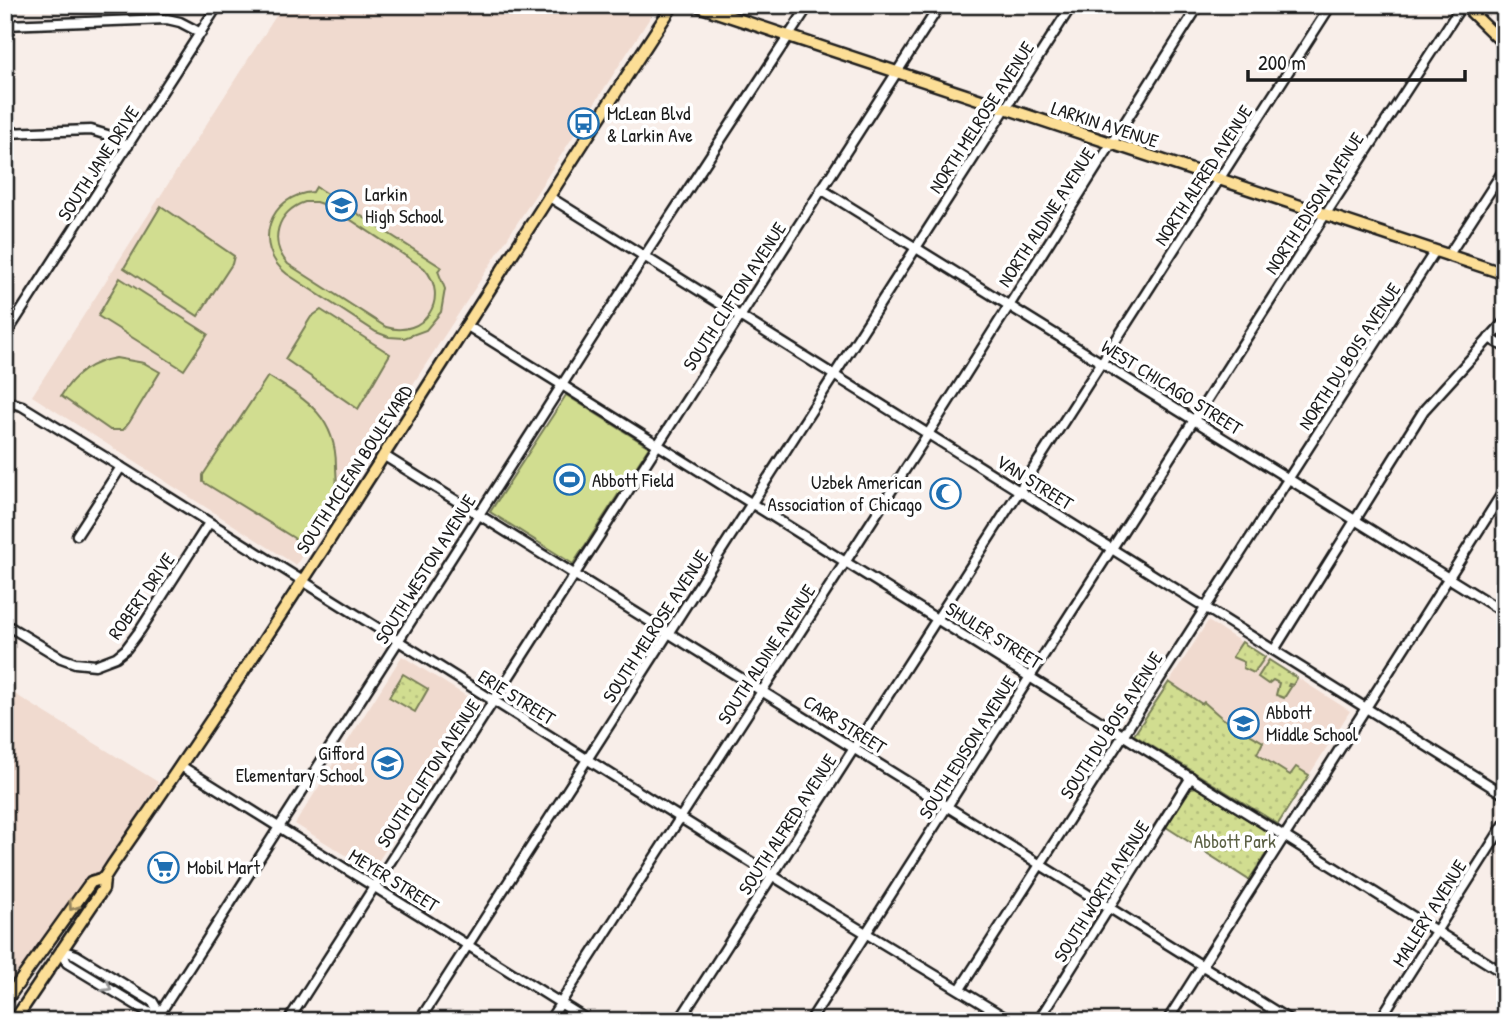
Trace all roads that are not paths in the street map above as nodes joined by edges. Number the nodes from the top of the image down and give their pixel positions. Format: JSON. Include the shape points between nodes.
{"nodes":[{"id":1,"x":218,"y":5,"type":"edge"},
{"id":2,"x":673,"y":5,"type":"edge"},
{"id":3,"x":695,"y":5,"type":"edge"},
{"id":4,"x":809,"y":5,"type":"edge"},
{"id":5,"x":940,"y":5,"type":"edge"},
{"id":6,"x":1072,"y":5,"type":"edge"},
{"id":7,"x":1199,"y":5,"type":"edge"},
{"id":8,"x":1331,"y":5,"type":"edge"},
{"id":9,"x":1463,"y":5,"type":"edge"},
{"id":10,"x":5,"y":25,"type":"edge"},
{"id":11,"x":201,"y":33,"type":"junction"},
{"id":12,"x":788,"y":38,"type":"junction"},
{"id":13,"x":1505,"y":45,"type":"edge"},
{"id":14,"x":897,"y":72,"type":"junction"},
{"id":15,"x":1006,"y":109,"type":"junction"},
{"id":16,"x":5,"y":133,"type":"edge"},
{"id":17,"x":1112,"y":144,"type":"junction"},
{"id":18,"x":128,"y":146,"type":"junction"},
{"id":19,"x":1505,"y":168,"type":"edge"},
{"id":20,"x":1219,"y":180,"type":"junction"},
{"id":21,"x":821,"y":189,"type":"junction"},
{"id":22,"x":548,"y":196,"type":"junction"},
{"id":23,"x":1325,"y":215,"type":"junction"},
{"id":24,"x":917,"y":247,"type":"junction"},
{"id":25,"x":1435,"y":251,"type":"junction"},
{"id":26,"x":1448,"y":256,"type":"junction"},
{"id":27,"x":644,"y":257,"type":"junction"},
{"id":28,"x":1505,"y":274,"type":"edge"},
{"id":29,"x":1008,"y":304,"type":"junction"},
{"id":30,"x":740,"y":317,"type":"junction"},
{"id":31,"x":1505,"y":321,"type":"edge"},
{"id":32,"x":466,"y":326,"type":"junction"},
{"id":33,"x":5,"y":337,"type":"edge"},
{"id":34,"x":1489,"y":338,"type":"junction"},
{"id":35,"x":1505,"y":347,"type":"edge"},
{"id":36,"x":1102,"y":362,"type":"junction"},
{"id":37,"x":835,"y":376,"type":"junction"},
{"id":38,"x":561,"y":386,"type":"junction"},
{"id":39,"x":5,"y":401,"type":"edge"},
{"id":40,"x":1195,"y":419,"type":"junction"},
{"id":41,"x":928,"y":434,"type":"junction"},
{"id":42,"x":656,"y":446,"type":"junction"},
{"id":43,"x":383,"y":455,"type":"junction"},
{"id":44,"x":121,"y":467,"type":"junction"},
{"id":45,"x":1289,"y":478,"type":"junction"},
{"id":46,"x":1505,"y":489,"type":"edge"},
{"id":47,"x":1020,"y":491,"type":"junction"},
{"id":48,"x":752,"y":505,"type":"junction"},
{"id":49,"x":478,"y":515,"type":"junction"},
{"id":50,"x":1355,"y":519,"type":"junction"},
{"id":51,"x":209,"y":523,"type":"junction"},
{"id":52,"x":78,"y":535,"type":"dead end"},
{"id":53,"x":1113,"y":550,"type":"junction"},
{"id":54,"x":844,"y":561,"type":"junction"},
{"id":55,"x":575,"y":575,"type":"junction"},
{"id":56,"x":1448,"y":578,"type":"junction"},
{"id":57,"x":303,"y":581,"type":"junction"},
{"id":58,"x":1205,"y":608,"type":"junction"},
{"id":59,"x":1505,"y":612,"type":"edge"},
{"id":60,"x":938,"y":618,"type":"junction"},
{"id":61,"x":5,"y":624,"type":"edge"},
{"id":62,"x":669,"y":633,"type":"junction"},
{"id":63,"x":398,"y":642,"type":"junction"},
{"id":64,"x":1274,"y":650,"type":"junction"},
{"id":65,"x":1030,"y":676,"type":"junction"},
{"id":66,"x":762,"y":691,"type":"junction"},
{"id":67,"x":493,"y":701,"type":"junction"},
{"id":68,"x":1367,"y":709,"type":"junction"},
{"id":69,"x":1124,"y":735,"type":"junction"},
{"id":70,"x":854,"y":748,"type":"junction"},
{"id":71,"x":588,"y":760,"type":"junction"},
{"id":72,"x":181,"y":766,"type":"junction"},
{"id":73,"x":1191,"y":777,"type":"junction"},
{"id":74,"x":1505,"y":795,"type":"edge"},
{"id":75,"x":948,"y":807,"type":"junction"},
{"id":76,"x":681,"y":818,"type":"junction"},
{"id":77,"x":1505,"y":823,"type":"edge"},
{"id":78,"x":279,"y":827,"type":"junction"},
{"id":79,"x":1284,"y":836,"type":"junction"},
{"id":80,"x":1041,"y":864,"type":"junction"},
{"id":81,"x":773,"y":875,"type":"junction"},
{"id":82,"x":104,"y":878,"type":"junction"},
{"id":83,"x":374,"y":886,"type":"junction"},
{"id":84,"x":1109,"y":907,"type":"junction"},
{"id":85,"x":1437,"y":930,"type":"junction"},
{"id":86,"x":866,"y":933,"type":"junction"},
{"id":87,"x":468,"y":944,"type":"junction"},
{"id":88,"x":61,"y":950,"type":"junction"},
{"id":89,"x":1202,"y":965,"type":"junction"},
{"id":90,"x":1505,"y":975,"type":"edge"},
{"id":91,"x":960,"y":989,"type":"junction"},
{"id":92,"x":5,"y":1002,"type":"edge"},
{"id":93,"x":561,"y":1003,"type":"junction"},
{"id":94,"x":157,"y":1017,"type":"edge"},
{"id":95,"x":1005,"y":1019,"type":"edge"},
{"id":96,"x":14,"y":1021,"type":"edge"},
{"id":97,"x":171,"y":1021,"type":"edge"},
{"id":98,"x":288,"y":1021,"type":"edge"},
{"id":99,"x":419,"y":1021,"type":"edge"},
{"id":100,"x":549,"y":1021,"type":"edge"},
{"id":101,"x":589,"y":1021,"type":"edge"},
{"id":102,"x":679,"y":1021,"type":"edge"},
{"id":103,"x":810,"y":1021,"type":"edge"},
{"id":104,"x":1038,"y":1021,"type":"edge"},
{"id":105,"x":1167,"y":1021,"type":"edge"},
{"id":106,"x":1291,"y":1021,"type":"edge"},
{"id":107,"x":1379,"y":1021,"type":"edge"}],
"edges":[{"from":1,"to":11,"type":"street","name":"SOUTH JANE DRIVE"},
{"from":2,"to":22,"type":"main road","name":"SOUTH MCLEAN BOULEVARD"},
{"from":3,"to":12,"type":"main road","name":"LARKIN AVENUE"},
{"from":4,"to":12,"type":"street","name":"SOUTH WESTON AVENUE"},
{"from":5,"to":14,"type":"street","name":"SOUTH CLIFTON AVENUE"},
{"from":6,"to":15,"type":"street","name":"NORTH MELROSE AVENUE"},
{"from":7,"to":17,"type":"street","name":"NORTH ALDINE AVENUE"},
{"from":8,"to":20,"type":"street","name":"NORTH ALFRED AVENUE"},
{"from":9,"to":13,"type":"main road"},
{"from":9,"to":23,"type":"street","name":"NORTH EDISON AVENUE"},
{"from":10,"to":11,"type":"street","via":[[167,19]]},
{"from":11,"to":18,"type":"street","name":"SOUTH JANE DRIVE"},
{"from":12,"to":14,"type":"main road","name":"LARKIN AVENUE"},
{"from":12,"to":27,"type":"street","name":"SOUTH WESTON AVENUE"},
{"from":14,"to":15,"type":"main road","name":"LARKIN AVENUE"},
{"from":14,"to":21,"type":"street","name":"SOUTH CLIFTON AVENUE"},
{"from":15,"to":17,"type":"main road","name":"LARKIN AVENUE"},
{"from":15,"to":24,"type":"street","name":"NORTH MELROSE AVENUE"},
{"from":16,"to":18,"type":"street","via":[[91,130]]},
{"from":17,"to":20,"type":"main road","name":"LARKIN AVENUE"},
{"from":17,"to":29,"type":"street","name":"NORTH ALDINE AVENUE"},
{"from":18,"to":33,"type":"street","name":"SOUTH JANE DRIVE"},
{"from":19,"to":26,"type":"street"},
{"from":20,"to":23,"type":"main road","name":"LARKIN AVENUE"},
{"from":20,"to":36,"type":"street","name":"NORTH ALFRED AVENUE"},
{"from":21,"to":24,"type":"street","name":"WEST CHICAGO STREET"},
{"from":21,"to":30,"type":"street","name":"SOUTH CLIFTON AVENUE"},
{"from":22,"to":27,"type":"street","name":"VAN STREET"},
{"from":22,"to":32,"type":"main road","name":"SOUTH MCLEAN BOULEVARD"},
{"from":23,"to":25,"type":"main road","name":"LARKIN AVENUE"},
{"from":23,"to":40,"type":"street","name":"NORTH EDISON AVENUE"},
{"from":24,"to":29,"type":"street","name":"WEST CHICAGO STREET"},
{"from":24,"to":37,"type":"street","name":"SOUTH MELROSE AVENUE"},
{"from":25,"to":26,"type":"main road","name":"LARKIN AVENUE"},
{"from":25,"to":45,"type":"street","name":"NORTH DU BOIS AVENUE"},
{"from":26,"to":28,"type":"main road","name":"LARKIN AVENUE"},
{"from":27,"to":30,"type":"street","name":"VAN STREET"},
{"from":27,"to":38,"type":"street","name":"SOUTH WESTON AVENUE"},
{"from":29,"to":36,"type":"street","name":"WEST CHICAGO STREET"},
{"from":29,"to":41,"type":"street","name":"SOUTH ALDINE AVENUE"},
{"from":30,"to":37,"type":"street","name":"VAN STREET"},
{"from":30,"to":42,"type":"street","name":"SOUTH CLIFTON AVENUE"},
{"from":31,"to":34,"type":"street"},
{"from":32,"to":38,"type":"street","name":"SHULER STREET"},
{"from":32,"to":43,"type":"main road","name":"SOUTH MCLEAN BOULEVARD"},
{"from":34,"to":35,"type":"street"},
{"from":34,"to":50,"type":"street","via":[[1424,410]]},
{"from":36,"to":40,"type":"street","name":"WEST CHICAGO STREET"},
{"from":36,"to":47,"type":"street","name":"SOUTH ALFRED AVENUE"},
{"from":37,"to":41,"type":"street","name":"VAN STREET"},
{"from":37,"to":48,"type":"street","name":"SOUTH MELROSE AVENUE"},
{"from":38,"to":42,"type":"street","name":"SHULER STREET"},
{"from":38,"to":49,"type":"street","name":"SOUTH WESTON AVENUE"},
{"from":39,"to":44,"type":"street","name":"ERIE STREET","via":[[22,406]]},
{"from":40,"to":45,"type":"street","name":"WEST CHICAGO STREET"},
{"from":40,"to":53,"type":"street","name":"SOUTH EDISON AVENUE"},
{"from":41,"to":47,"type":"street","name":"VAN STREET"},
{"from":41,"to":54,"type":"street","name":"SOUTH ALDINE AVENUE"},
{"from":42,"to":48,"type":"street","name":"SHULER STREET"},
{"from":42,"to":55,"type":"street","name":"SOUTH CLIFTON AVENUE"},
{"from":43,"to":49,"type":"street","name":"CARR STREET"},
{"from":43,"to":57,"type":"main road","name":"SOUTH MCLEAN BOULEVARD"},
{"from":44,"to":51,"type":"street","name":"ERIE STREET"},
{"from":44,"to":52,"type":"street"},
{"from":45,"to":50,"type":"street","name":"WEST CHICAGO STREET"},
{"from":45,"to":58,"type":"street","name":"SOUTH DU BOIS AVENUE"},
{"from":46,"to":56,"type":"street"},
{"from":47,"to":53,"type":"street","name":"VAN STREET"},
{"from":47,"to":60,"type":"street","name":"SOUTH ALFRED AVENUE"},
{"from":48,"to":54,"type":"street","name":"SHULER STREET"},
{"from":48,"to":62,"type":"street","name":"SOUTH MELROSE AVENUE"},
{"from":49,"to":55,"type":"street","name":"CARR STREET"},
{"from":49,"to":63,"type":"street","name":"SOUTH WESTON AVENUE"},
{"from":50,"to":56,"type":"street","name":"WEST CHICAGO STREET"},
{"from":50,"to":64,"type":"street"},
{"from":51,"to":57,"type":"street","name":"ERIE STREET"},
{"from":51,"to":61,"type":"street","name":"ROBERT DRIVE","via":[[141,629],[116,657],[88,665],[61,658]]},
{"from":53,"to":58,"type":"street","name":"VAN STREET"},
{"from":53,"to":65,"type":"street","name":"SOUTH EDISON AVENUE"},
{"from":54,"to":60,"type":"street","name":"SHULER STREET"},
{"from":54,"to":66,"type":"street","name":"SOUTH ALDINE AVENUE"},
{"from":55,"to":62,"type":"street","name":"CARR STREET"},
{"from":55,"to":67,"type":"street","name":"SOUTH CLIFTON AVENUE"},
{"from":56,"to":59,"type":"street","name":"WEST CHICAGO STREET"},
{"from":56,"to":68,"type":"street"},
{"from":57,"to":63,"type":"street","name":"ERIE STREET"},
{"from":57,"to":72,"type":"main road","name":"SOUTH MCLEAN BOULEVARD"},
{"from":58,"to":64,"type":"street","name":"VAN STREET"},
{"from":58,"to":69,"type":"street","name":"SOUTH DU BOIS AVENUE"},
{"from":60,"to":65,"type":"street","name":"SHULER STREET"},
{"from":60,"to":70,"type":"street","name":"SOUTH ALFRED AVENUE"},
{"from":62,"to":66,"type":"street","name":"CARR STREET"},
{"from":62,"to":71,"type":"street","name":"SOUTH MELROSE AVENUE"},
{"from":63,"to":67,"type":"street","name":"ERIE STREET"},
{"from":63,"to":78,"type":"street","name":"SOUTH WESTON AVENUE"},
{"from":64,"to":68,"type":"street","name":"VAN STREET"},
{"from":65,"to":69,"type":"street","name":"SHULER STREET"},
{"from":65,"to":75,"type":"street","name":"SOUTH EDISON AVENUE"},
{"from":66,"to":70,"type":"street","name":"CARR STREET"},
{"from":66,"to":76,"type":"street","name":"SOUTH ALDINE AVENUE"},
{"from":67,"to":71,"type":"street","name":"ERIE STREET"},
{"from":67,"to":83,"type":"street","name":"SOUTH CLIFTON AVENUE"},
{"from":68,"to":74,"type":"street","name":"VAN STREET"},
{"from":68,"to":79,"type":"street"},
{"from":69,"to":73,"type":"street","name":"SHULER STREET"},
{"from":69,"to":80,"type":"street","name":"SOUTH DU BOIS AVENUE"},
{"from":70,"to":75,"type":"street","name":"CARR STREET"},
{"from":70,"to":81,"type":"street","name":"SOUTH ALFRED AVENUE"},
{"from":71,"to":76,"type":"street","name":"ERIE STREET"},
{"from":71,"to":87,"type":"street","name":"SOUTH MELROSE AVENUE"},
{"from":72,"to":78,"type":"street","name":"MEYER STREET"},
{"from":72,"to":82,"type":"main road","name":"SOUTH MCLEAN BOULEVARD"},
{"from":73,"to":79,"type":"street","name":"SHULER STREET"},
{"from":73,"to":84,"type":"street","name":"SOUTH WORTH AVENUE"},
{"from":75,"to":80,"type":"street","name":"CARR STREET"},
{"from":75,"to":86,"type":"street","name":"SOUTH EDISON AVENUE"},
{"from":76,"to":81,"type":"street","name":"ERIE STREET"},
{"from":76,"to":93,"type":"street","name":"SOUTH ALDINE AVENUE"},
{"from":77,"to":85,"type":"street","name":"MALLERY AVENUE"},
{"from":78,"to":83,"type":"street","name":"MEYER STREET"},
{"from":78,"to":94,"type":"street","name":"SOUTH WESTON AVENUE"},
{"from":79,"to":85,"type":"street","name":"SHULER STREET"},
{"from":79,"to":89,"type":"street"},
{"from":80,"to":84,"type":"street","name":"CARR STREET"},
{"from":80,"to":91,"type":"street","name":"SOUTH DU BOIS AVENUE"},
{"from":81,"to":86,"type":"street","name":"ERIE STREET"},
{"from":81,"to":102,"type":"street","name":"SOUTH ALFRED AVENUE"},
{"from":82,"to":88,"type":"main road","name":"SOUTH MCLEAN BOULEVARD","via":[[103,889]]},
{"from":82,"to":92,"type":"main road","name":"SOUTH MCLEAN BOULEVARD","one_way":true,"via":[[91,882]]},
{"from":83,"to":87,"type":"street","name":"MEYER STREET"},
{"from":83,"to":98,"type":"street","name":"SOUTH CLIFTON AVENUE"},
{"from":84,"to":89,"type":"street","name":"CARR STREET"},
{"from":84,"to":104,"type":"street","name":"SOUTH WORTH AVENUE"},
{"from":85,"to":90,"type":"street","name":"SHULER STREET"},
{"from":85,"to":107,"type":"street","name":"MALLERY AVENUE"},
{"from":86,"to":91,"type":"street","name":"ERIE STREET"},
{"from":86,"to":103,"type":"street","name":"SOUTH EDISON AVENUE"},
{"from":87,"to":93,"type":"street","name":"MEYER STREET"},
{"from":87,"to":99,"type":"street","name":"SOUTH MELROSE AVENUE"},
{"from":88,"to":94,"type":"street","via":[[153,1002]]},
{"from":88,"to":96,"type":"main road","name":"SOUTH MCLEAN BOULEVARD"},
{"from":89,"to":105,"type":"street"},
{"from":89,"to":106,"type":"street","name":"CARR STREET"},
{"from":91,"to":95,"type":"street","name":"ERIE STREET"},
{"from":93,"to":100,"type":"street","name":"SOUTH ALDINE AVENUE"},
{"from":93,"to":101,"type":"street","name":"MEYER STREET"},
{"from":94,"to":97,"type":"street"}]}
